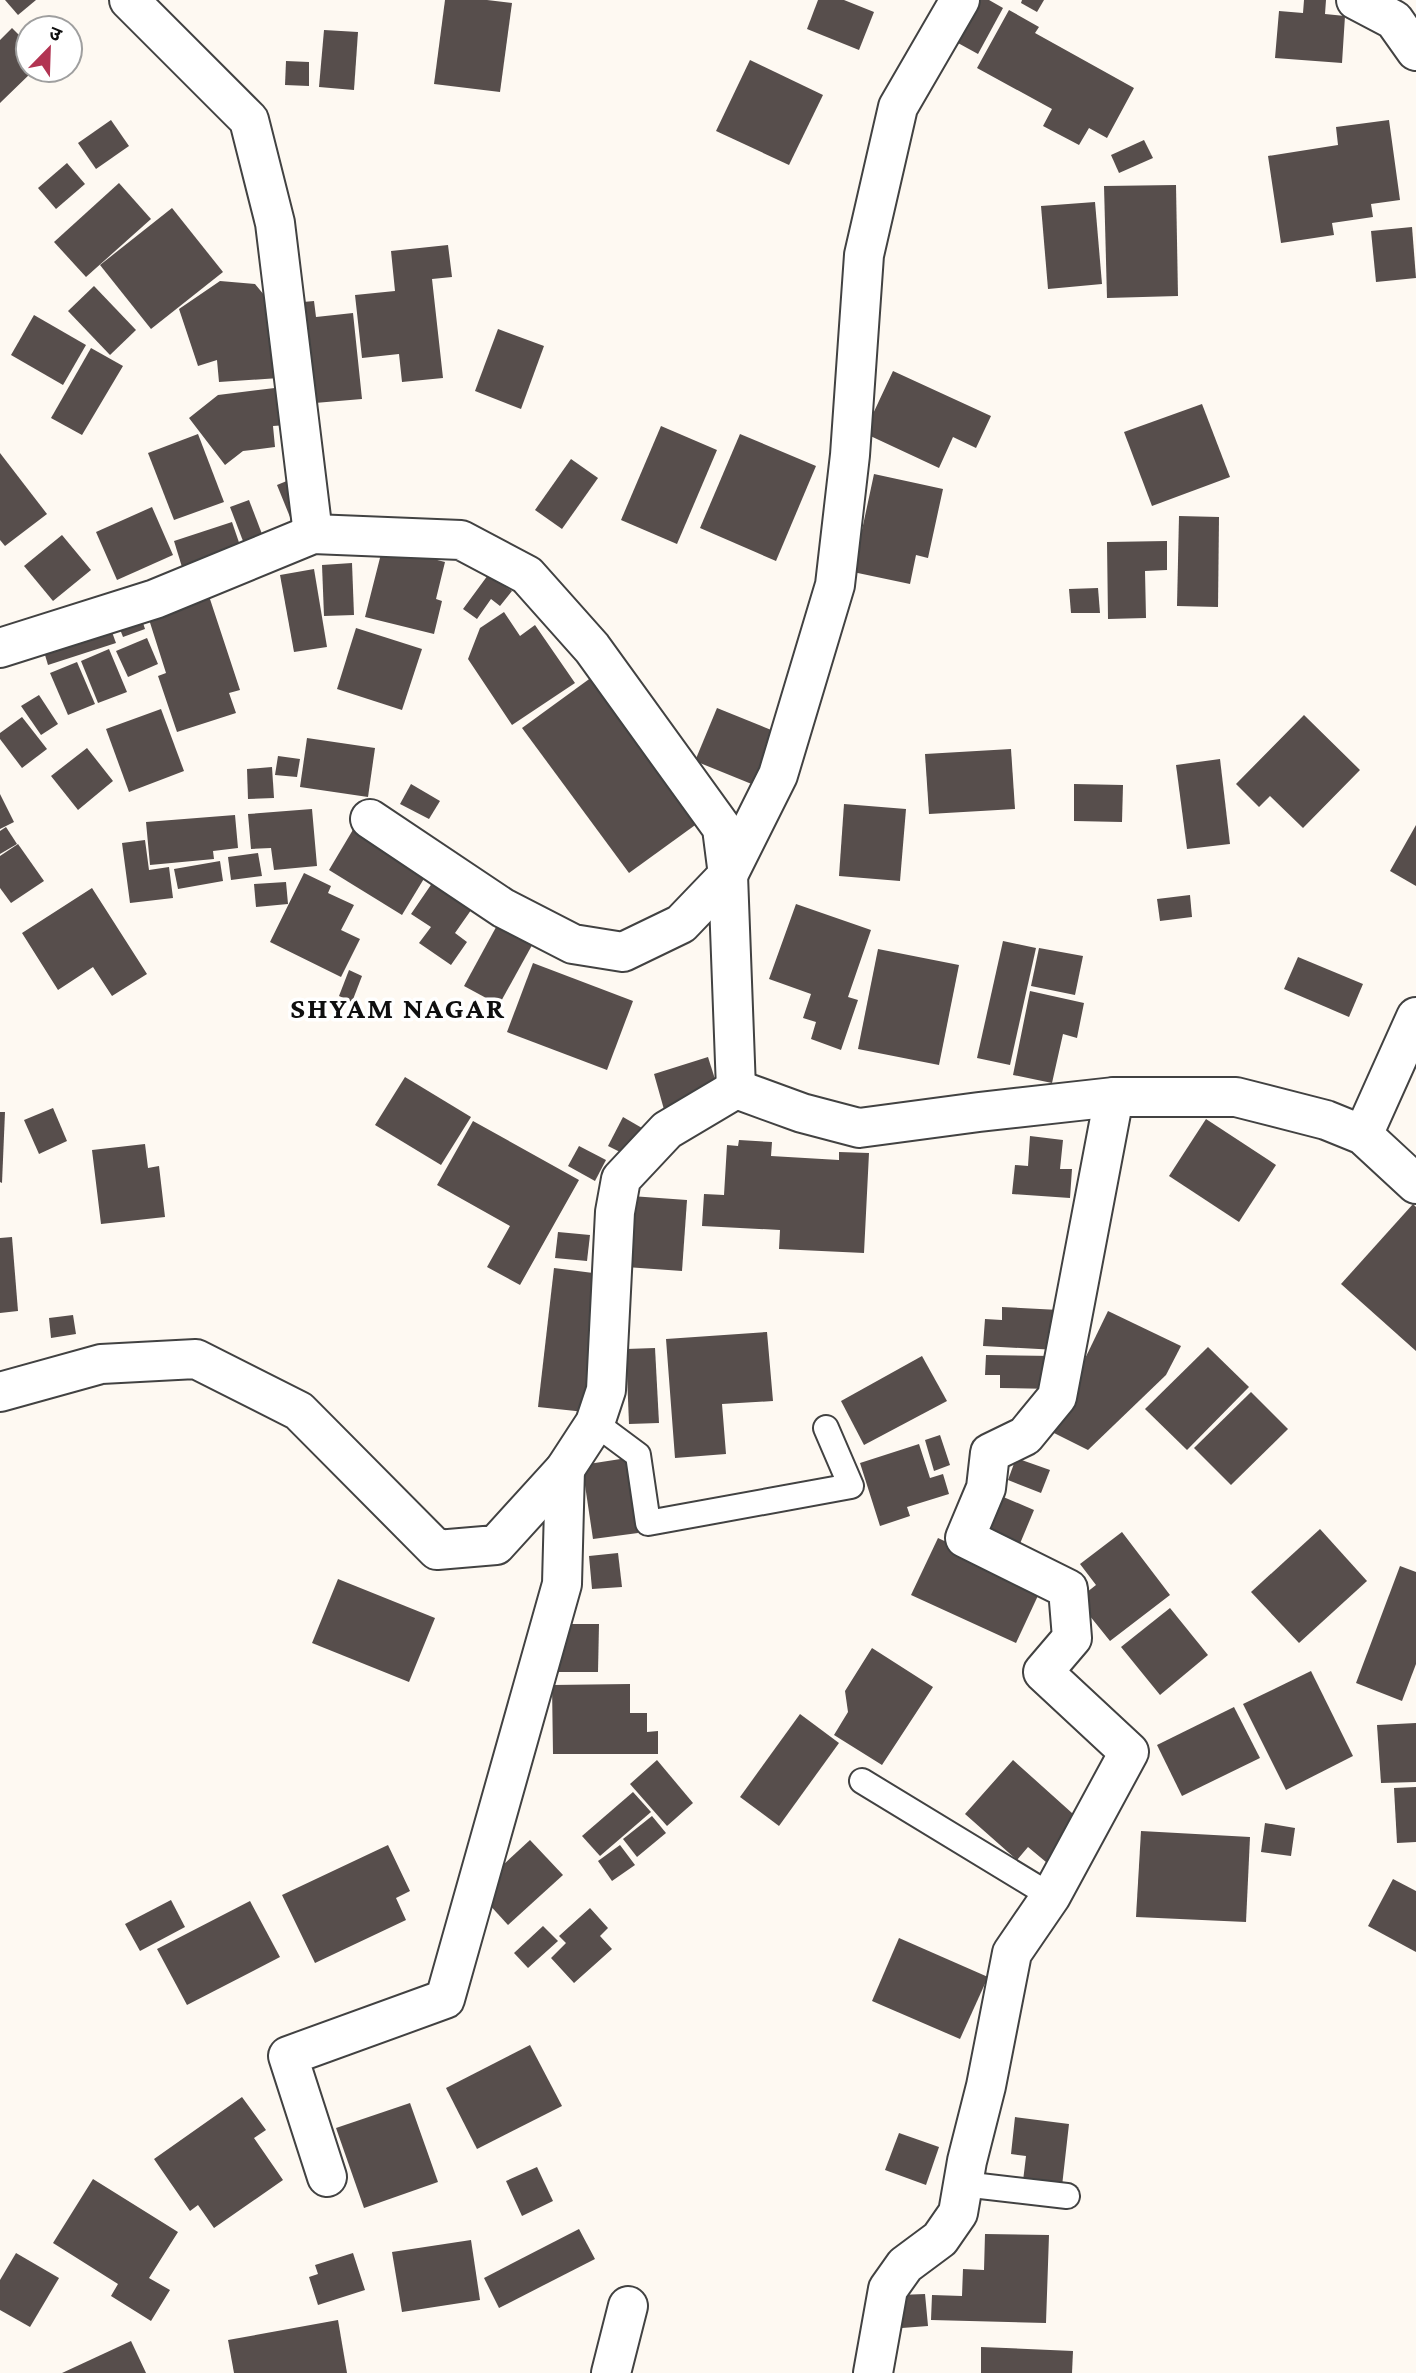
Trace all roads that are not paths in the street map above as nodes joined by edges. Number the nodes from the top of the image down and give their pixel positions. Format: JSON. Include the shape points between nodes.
{"nodes":[{"id":1,"x":129,"y":0,"type":"edge"},
{"id":2,"x":960,"y":0,"type":"edge"},
{"id":3,"x":1356,"y":0,"type":"edge"},
{"id":4,"x":1416,"y":51,"type":"edge"},
{"id":5,"x":313,"y":534,"type":"junction"},
{"id":6,"x":0,"y":648,"type":"edge"},
{"id":7,"x":370,"y":819,"type":"dead end"},
{"id":8,"x":728,"y":875,"type":"junction"},
{"id":9,"x":1416,"y":1017,"type":"edge"},
{"id":10,"x":736,"y":1088,"type":"junction"},
{"id":11,"x":1114,"y":1097,"type":"junction"},
{"id":12,"x":1363,"y":1135,"type":"junction"},
{"id":13,"x":1416,"y":1184,"type":"edge"},
{"id":14,"x":0,"y":1392,"type":"edge"},
{"id":15,"x":595,"y":1423,"type":"junction"},
{"id":16,"x":826,"y":1428,"type":"dead end"},
{"id":17,"x":565,"y":1469,"type":"junction"},
{"id":18,"x":862,"y":1781,"type":"dead end"},
{"id":19,"x":1051,"y":1896,"type":"junction"},
{"id":20,"x":327,"y":2177,"type":"dead end"},
{"id":21,"x":963,"y":2184,"type":"junction"},
{"id":22,"x":1067,"y":2196,"type":"dead end"},
{"id":23,"x":628,"y":2306,"type":"dead end"},
{"id":24,"x":611,"y":2373,"type":"edge"},
{"id":25,"x":873,"y":2373,"type":"edge"}],
"edges":[{"from":1,"to":5,"type":"street","via":[[249,120],[275,223]]},
{"from":2,"to":8,"type":"street","via":[[898,107],[864,255],[850,455],[835,585],[778,775]]},
{"from":3,"to":4,"type":"street","via":[[1394,20]]},
{"from":5,"to":6,"type":"street","via":[[155,599]]},
{"from":5,"to":8,"type":"street","via":[[461,540],[527,575],[592,648],[722,828]]},
{"from":7,"to":8,"type":"street","via":[[503,908],[573,944],[623,952],[681,924]]},
{"from":8,"to":10,"type":"street"},
{"from":9,"to":12,"type":"street"},
{"from":10,"to":11,"type":"street","via":[[859,1129]]},
{"from":10,"to":15,"type":"street","via":[[667,1130],[621,1179],[615,1212],[606,1390]]},
{"from":11,"to":12,"type":"street","via":[[1236,1097],[1326,1120]]},
{"from":11,"to":19,"type":"street","via":[[1057,1397],[1025,1436],[990,1453],[986,1489],[965,1538],[1068,1589],[1072,1638],[1043,1672],[1129,1752]]},
{"from":12,"to":13,"type":"street"},
{"from":14,"to":17,"type":"street","via":[[101,1364],[196,1360],[299,1411],[437,1550],[496,1545]]},
{"from":15,"to":16,"type":"lane","via":[[638,1455],[648,1523],[851,1486]]},
{"from":15,"to":17,"type":"street"},
{"from":17,"to":20,"type":"street","via":[[562,1584],[445,1999],[288,2056]]},
{"from":18,"to":19,"type":"lane"},
{"from":19,"to":21,"type":"street","via":[[1012,1953]]},
{"from":21,"to":22,"type":"lane"},
{"from":21,"to":25,"type":"street","via":[[958,2213],[940,2239],[905,2265],[888,2289]]},
{"from":23,"to":24,"type":"street"}]}
